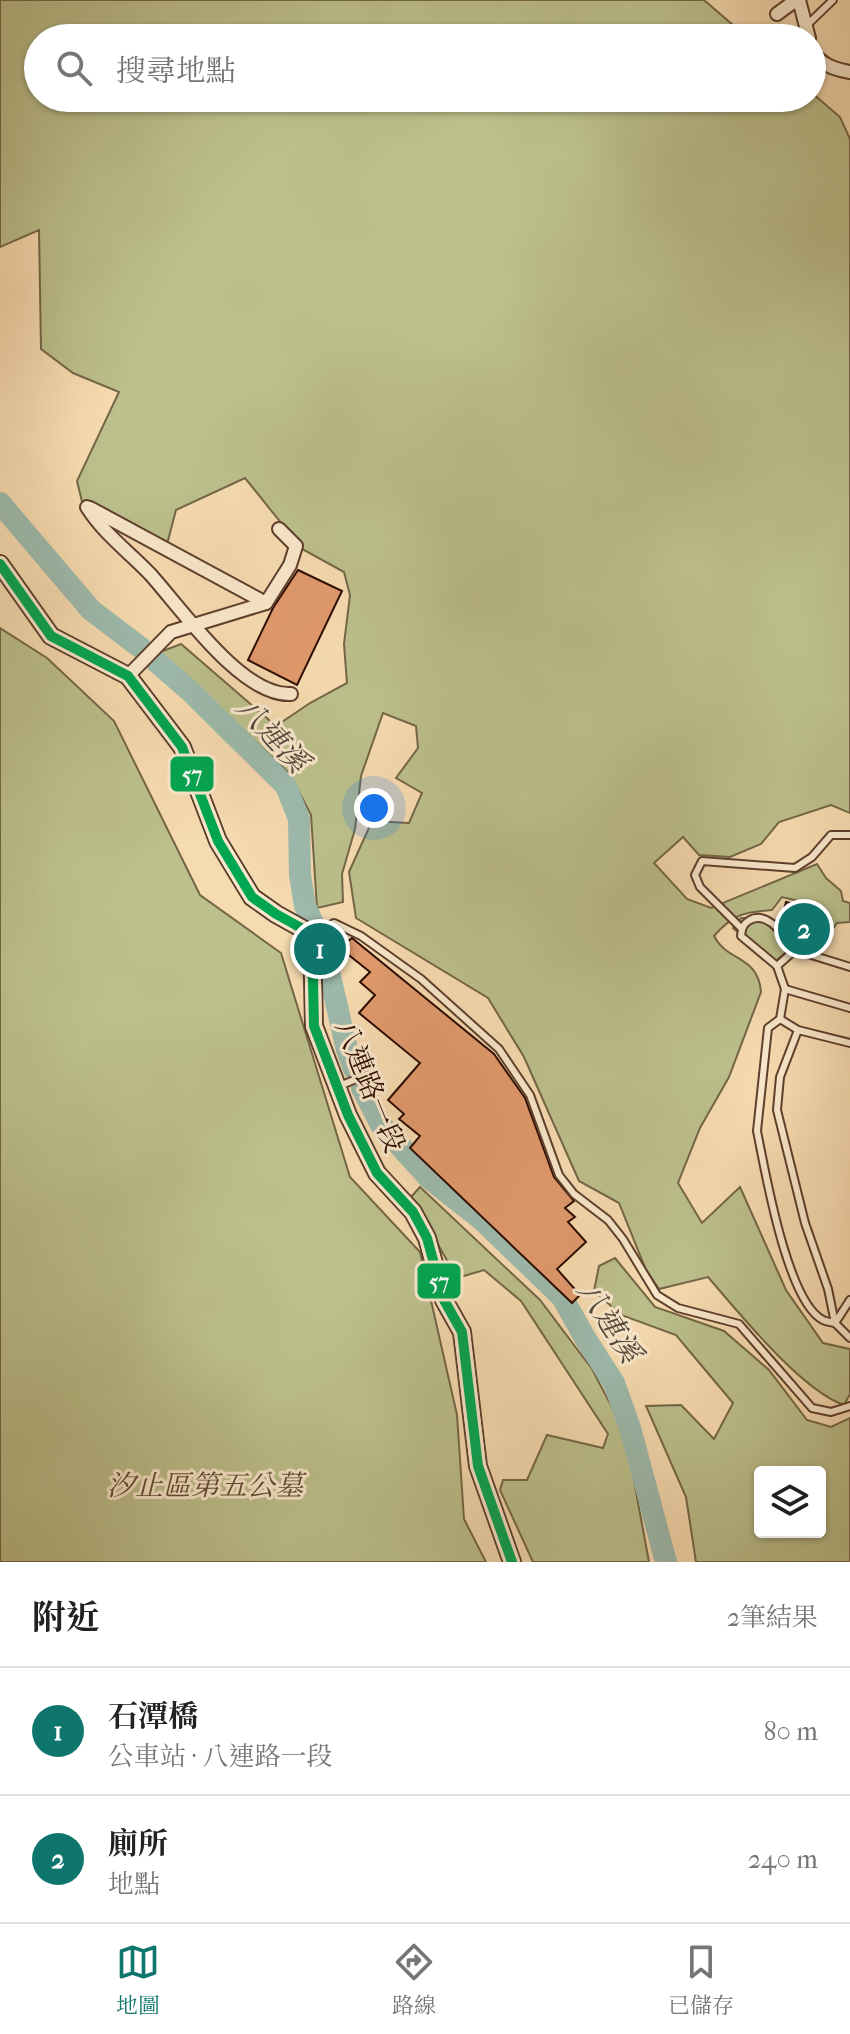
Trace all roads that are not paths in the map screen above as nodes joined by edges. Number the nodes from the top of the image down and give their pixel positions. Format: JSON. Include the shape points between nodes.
{"nodes":[{"id":1,"x":797,"y":0,"type":"edge"},
{"id":2,"x":833,"y":0,"type":"edge"},
{"id":3,"x":777,"y":14,"type":"dead end"},
{"id":4,"x":805,"y":24,"type":"edge"},
{"id":5,"x":814,"y":24,"type":"edge"},
{"id":6,"x":826,"y":65,"type":"edge"},
{"id":7,"x":850,"y":72,"type":"edge"},
{"id":8,"x":279,"y":529,"type":"dead end"},
{"id":9,"x":0,"y":564,"type":"edge"},
{"id":10,"x":266,"y":603,"type":"junction"},
{"id":11,"x":192,"y":626,"type":"junction"},
{"id":12,"x":128,"y":676,"type":"junction"},
{"id":13,"x":291,"y":694,"type":"dead end"},
{"id":14,"x":850,"y":835,"type":"edge"},
{"id":15,"x":742,"y":929,"type":"junction"},
{"id":16,"x":312,"y":934,"type":"junction"},
{"id":17,"x":795,"y":950,"type":"junction"},
{"id":18,"x":777,"y":966,"type":"junction"},
{"id":19,"x":850,"y":967,"type":"edge"},
{"id":20,"x":785,"y":989,"type":"junction"},
{"id":21,"x":850,"y":1008,"type":"edge"},
{"id":22,"x":780,"y":1019,"type":"junction"},
{"id":23,"x":798,"y":1030,"type":"junction"},
{"id":24,"x":850,"y":1043,"type":"edge"},
{"id":25,"x":373,"y":1072,"type":"dead end"},
{"id":26,"x":337,"y":1087,"type":"junction"},
{"id":27,"x":850,"y":1300,"type":"edge"},
{"id":28,"x":835,"y":1323,"type":"junction"},
{"id":29,"x":850,"y":1338,"type":"edge"},
{"id":30,"x":850,"y":1406,"type":"edge"},
{"id":31,"x":512,"y":1562,"type":"edge"}],
"edges":[{"from":1,"to":3,"type":"street"},
{"from":1,"to":4,"type":"street"},
{"from":2,"to":5,"type":"lane"},
{"from":6,"to":7,"type":"street"},
{"from":8,"to":10,"type":"street","via":[[296,546]]},
{"from":9,"to":12,"type":"street","via":[[51,636]]},
{"from":10,"to":11,"type":"street"},
{"from":10,"to":11,"type":"street","via":[[87,507]]},
{"from":11,"to":12,"type":"street","via":[[171,632]]},
{"from":11,"to":13,"type":"street","via":[[239,671],[276,695]]},
{"from":12,"to":16,"type":"street","via":[[182,747],[218,841],[252,897]]},
{"from":14,"to":15,"type":"lane","via":[[831,835],[795,868],[702,861],[695,875],[700,887]]},
{"from":15,"to":17,"type":"lane","via":[[757,917],[768,920]]},
{"from":15,"to":18,"type":"lane","via":[[741,936]]},
{"from":16,"to":26,"type":"street","name":"八連路一段","via":[[314,1026]]},
{"from":16,"to":30,"type":"lane","via":[[334,923],[361,936],[421,979],[499,1049],[530,1095],[559,1175],[608,1220],[657,1295],[678,1308],[739,1324],[812,1408],[831,1412]]},
{"from":17,"to":18,"type":"lane"},
{"from":17,"to":19,"type":"lane"},
{"from":18,"to":20,"type":"lane"},
{"from":20,"to":21,"type":"lane"},
{"from":20,"to":22,"type":"lane"},
{"from":22,"to":23,"type":"lane"},
{"from":22,"to":28,"type":"lane","via":[[768,1028],[757,1131],[798,1290],[821,1320]]},
{"from":23,"to":24,"type":"lane"},
{"from":23,"to":28,"type":"lane","via":[[780,1077],[777,1110]]},
{"from":25,"to":26,"type":"lane"},
{"from":26,"to":31,"type":"street","name":"八連路一段","via":[[377,1173],[413,1212],[427,1238],[444,1300],[462,1332],[478,1466]]},
{"from":27,"to":28,"type":"lane"},
{"from":28,"to":29,"type":"lane"}]}
